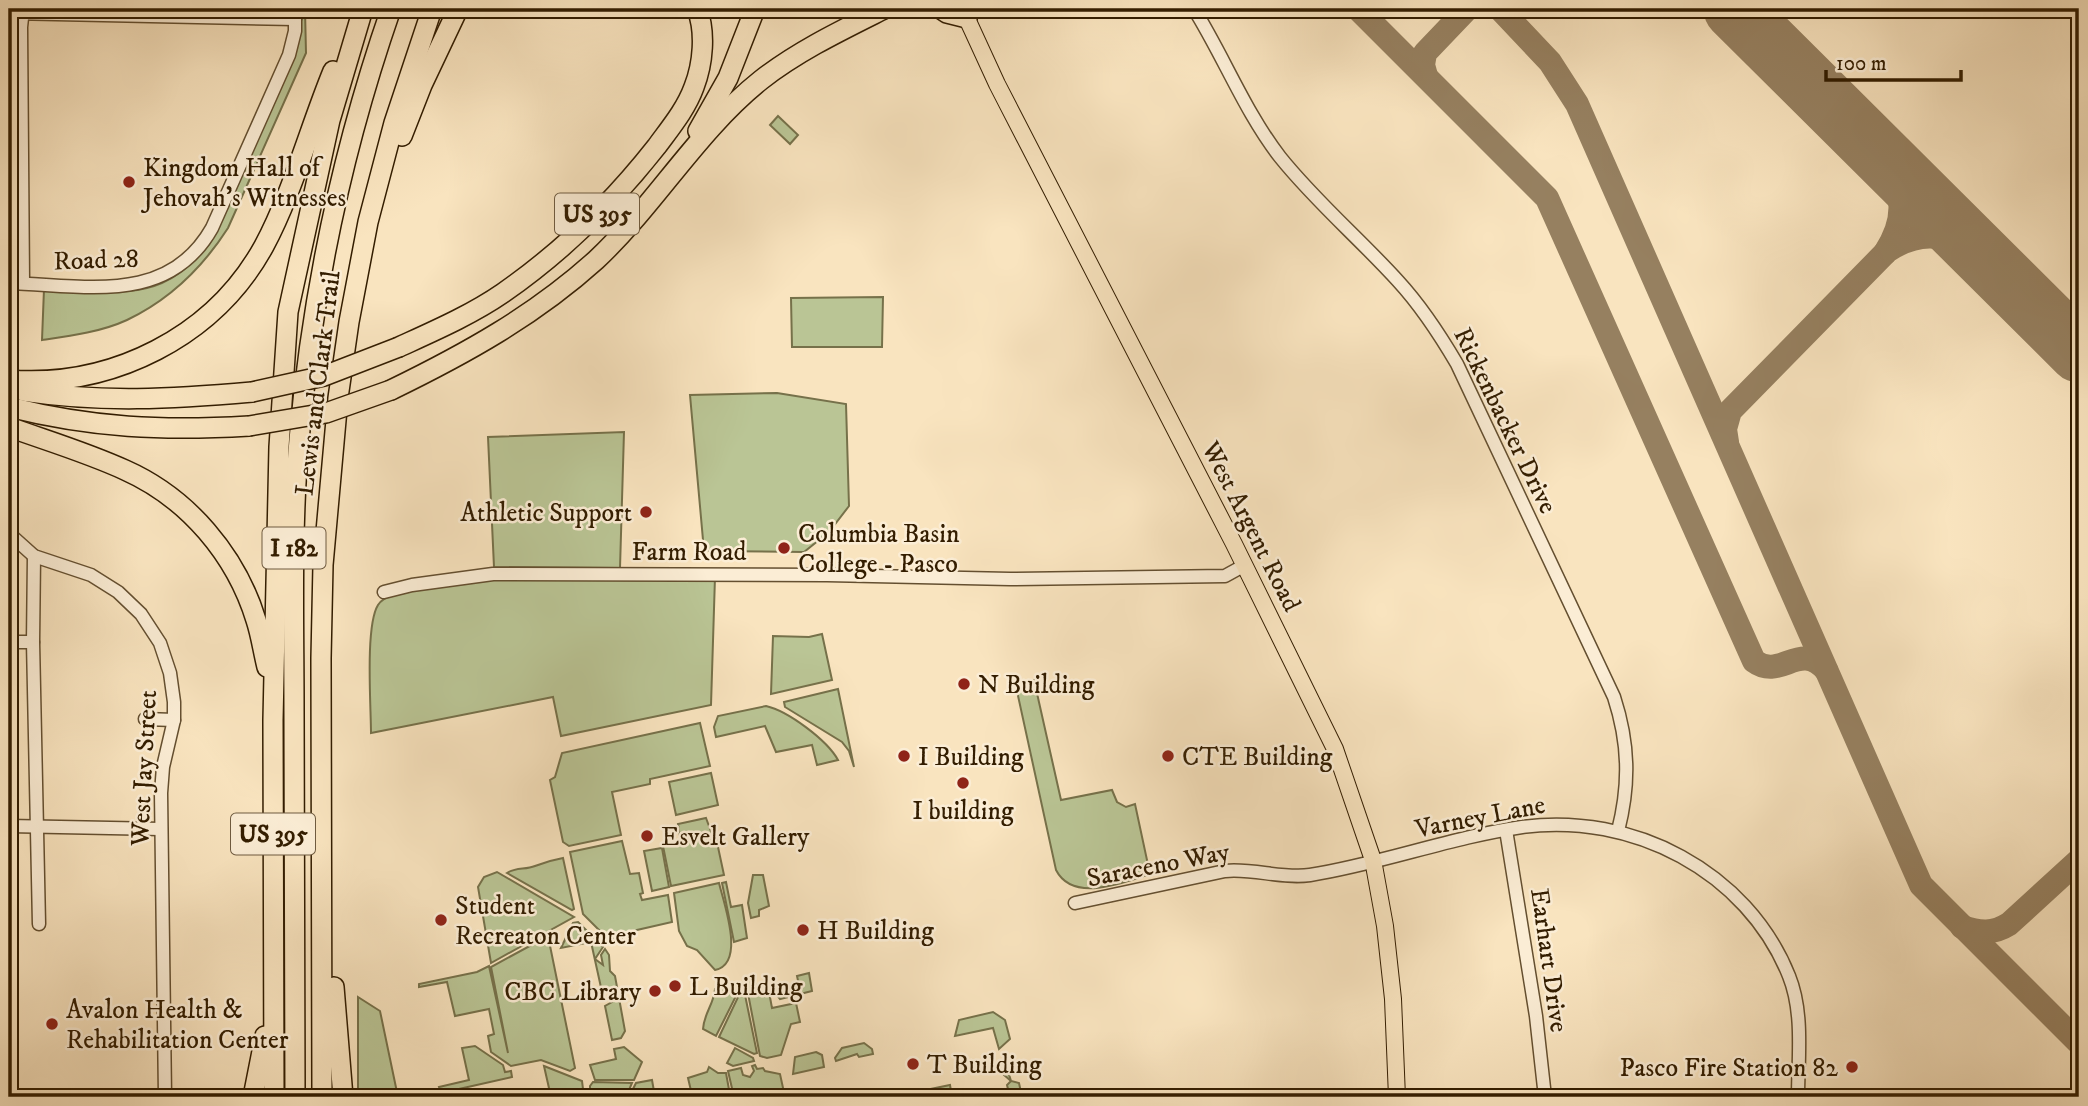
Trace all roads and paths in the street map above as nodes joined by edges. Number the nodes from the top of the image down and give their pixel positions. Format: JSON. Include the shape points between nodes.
{"nodes":[{"id":1,"x":361,"y":9,"type":"edge"},
{"id":2,"x":391,"y":9,"type":"edge"},
{"id":3,"x":432,"y":9,"type":"edge"},
{"id":4,"x":458,"y":9,"type":"edge"},
{"id":5,"x":697,"y":9,"type":"edge"},
{"id":6,"x":755,"y":9,"type":"edge"},
{"id":7,"x":884,"y":9,"type":"edge"},
{"id":8,"x":941,"y":9,"type":"edge"},
{"id":9,"x":1194,"y":9,"type":"edge"},
{"id":10,"x":18,"y":11,"type":"edge"},
{"id":11,"x":175,"y":12,"type":"edge"},
{"id":12,"x":965,"y":13,"type":"edge"},
{"id":13,"x":295,"y":14,"type":"edge"},
{"id":14,"x":661,"y":188,"type":"junction"},
{"id":15,"x":368,"y":222,"type":"junction"},
{"id":16,"x":9,"y":283,"type":"edge"},
{"id":17,"x":23,"y":283,"type":"junction"},
{"id":18,"x":9,"y":380,"type":"edge"},
{"id":19,"x":9,"y":388,"type":"edge"},
{"id":20,"x":9,"y":407,"type":"edge"},
{"id":21,"x":9,"y":427,"type":"edge"},
{"id":22,"x":14,"y":538,"type":"dead end"},
{"id":23,"x":34,"y":556,"type":"junction"},
{"id":24,"x":1245,"y":565,"type":"junction"},
{"id":25,"x":384,"y":593,"type":"dead end"},
{"id":26,"x":14,"y":642,"type":"dead end"},
{"id":27,"x":33,"y":642,"type":"junction"},
{"id":28,"x":321,"y":658,"type":"junction"},
{"id":29,"x":145,"y":719,"type":"dead end"},
{"id":30,"x":174,"y":720,"type":"junction"},
{"id":31,"x":273,"y":720,"type":"junction"},
{"id":32,"x":9,"y":826,"type":"edge"},
{"id":33,"x":37,"y":827,"type":"junction"},
{"id":34,"x":161,"y":829,"type":"junction"},
{"id":35,"x":1506,"y":830,"type":"junction"},
{"id":36,"x":1618,"y":831,"type":"junction"},
{"id":37,"x":1373,"y":860,"type":"junction"},
{"id":38,"x":1075,"y":903,"type":"dead end"},
{"id":39,"x":38,"y":924,"type":"dead end"},
{"id":40,"x":274,"y":948,"type":"junction"},
{"id":41,"x":164,"y":1097,"type":"edge"},
{"id":42,"x":253,"y":1097,"type":"edge"},
{"id":43,"x":274,"y":1097,"type":"edge"},
{"id":44,"x":295,"y":1097,"type":"edge"},
{"id":45,"x":322,"y":1097,"type":"edge"},
{"id":46,"x":343,"y":1097,"type":"edge"},
{"id":47,"x":1396,"y":1097,"type":"edge"},
{"id":48,"x":1545,"y":1097,"type":"edge"},
{"id":49,"x":1798,"y":1097,"type":"edge"}],
"edges":[{"from":1,"to":18,"type":"highway","via":[[274,228],[256,261],[224,300],[173,342],[128,363],[63,379]]},
{"from":1,"to":31,"type":"highway","via":[[330,120],[288,312],[279,447]]},
{"from":2,"to":44,"type":"highway","number":"I 182","via":[[341,180],[312,331],[299,444],[293,583]]},
{"from":3,"to":15,"type":"highway","number":"I 182","via":[[394,123]]},
{"from":4,"to":15,"type":"highway","via":[[422,85]]},
{"from":5,"to":19,"type":"highway","number":"US 395","bridge":true,"via":[[703,51],[694,87],[677,119],[635,173],[545,262],[449,324],[324,376],[252,391],[174,399],[98,399]]},
{"from":6,"to":14,"type":"highway","via":[[728,78]]},
{"from":7,"to":14,"type":"highway","via":[[823,40],[761,80],[715,124]]},
{"from":8,"to":12,"type":"highway"},
{"from":9,"to":36,"type":"street","name":"Rickenbacker Drive","via":[[1279,155],[1400,283],[1457,364],[1614,697],[1627,757],[1627,793]]},
{"from":10,"to":11,"type":"street"},
{"from":10,"to":17,"type":"street"},
{"from":11,"to":13,"type":"street"},
{"from":12,"to":24,"type":"main road","name":"West Argent Road","via":[[1002,94]]},
{"from":13,"to":17,"type":"street","name":"Road 28","via":[[289,55],[197,250],[164,276],[125,286]]},
{"from":14,"to":20,"type":"highway","bridge":true,"via":[[598,257],[549,300],[468,352],[391,390],[326,413],[249,426],[134,429]]},
{"from":15,"to":28,"type":"highway","name":"Lewis and Clark Trail","number":"I 182","via":[[338,398],[323,565]]},
{"from":16,"to":17,"type":"street","name":"Road 28"},
{"from":21,"to":31,"type":"highway","number":"US 395","via":[[127,470],[170,497],[207,531],[230,563],[256,620]]},
{"from":22,"to":23,"type":"street"},
{"from":23,"to":27,"type":"street"},
{"from":23,"to":30,"type":"street","name":"West Jay Street","via":[[104,582],[141,614],[166,659]]},
{"from":24,"to":25,"type":"street","name":"Farm Road","via":[[1225,576],[1010,579],[493,574]]},
{"from":24,"to":37,"type":"main road","name":"West Argent Road","via":[[1335,749]]},
{"from":26,"to":27,"type":"street"},
{"from":27,"to":33,"type":"street"},
{"from":28,"to":45,"type":"highway","name":"Lewis and Clark Trail","number":"I 182"},
{"from":28,"to":46,"type":"highway","via":[[328,671],[335,1007]]},
{"from":29,"to":30,"type":"street"},
{"from":30,"to":34,"type":"street","name":"West Jay Street","via":[[161,780]]},
{"from":31,"to":40,"type":"highway","number":"US 395"},
{"from":32,"to":33,"type":"street"},
{"from":33,"to":34,"type":"street"},
{"from":33,"to":39,"type":"street"},
{"from":34,"to":41,"type":"street","name":"West Jay Street"},
{"from":35,"to":36,"type":"street","name":"Varney Lane","via":[[1575,824]]},
{"from":35,"to":37,"type":"street","name":"Varney Lane"},
{"from":35,"to":48,"type":"street","name":"Earhart Drive"},
{"from":36,"to":49,"type":"street","name":"Varney Lane","via":[[1651,841],[1698,865],[1739,900],[1768,937],[1790,977],[1797,1004]]},
{"from":37,"to":38,"type":"street","name":"Saraceno Way","via":[[1307,876],[1225,871]]},
{"from":37,"to":47,"type":"main road","name":"West Argent Road","via":[[1390,962]]},
{"from":40,"to":42,"type":"highway","via":[[269,1014]]},
{"from":40,"to":43,"type":"highway","number":"US 395"}]}
